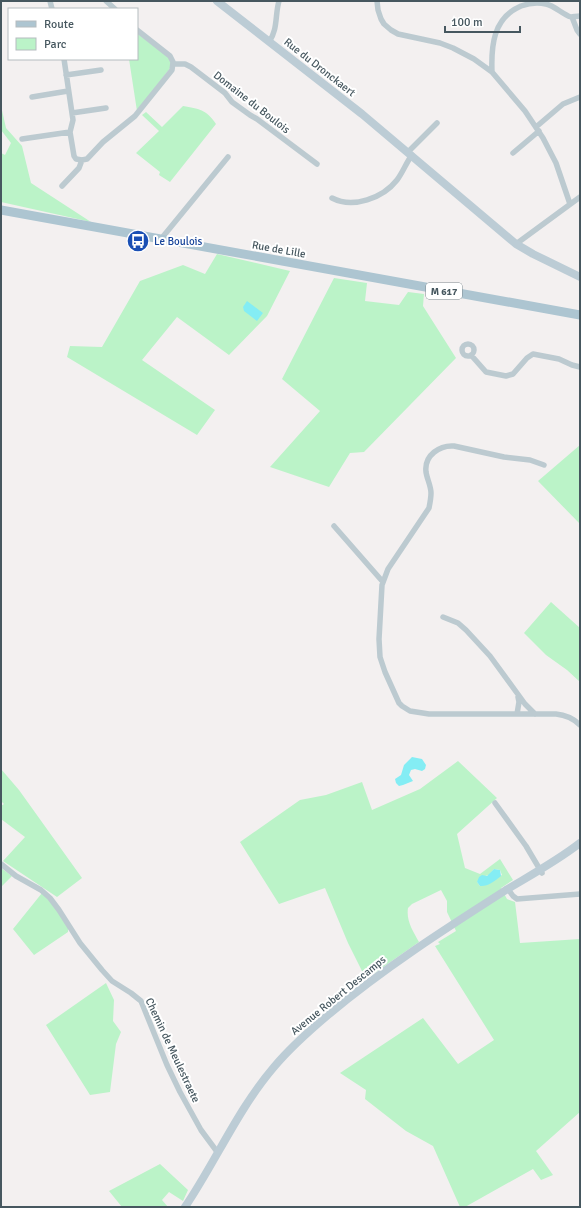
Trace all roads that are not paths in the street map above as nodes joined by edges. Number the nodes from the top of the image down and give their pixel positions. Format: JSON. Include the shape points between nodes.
{"nodes":[{"id":1,"x":106,"y":1,"type":"edge"},
{"id":2,"x":217,"y":1,"type":"edge"},
{"id":3,"x":279,"y":1,"type":"edge"},
{"id":4,"x":377,"y":1,"type":"edge"},
{"id":5,"x":114,"y":8,"type":"edge"},
{"id":6,"x":580,"y":16,"type":"edge"},
{"id":7,"x":572,"y":17,"type":"junction"},
{"id":8,"x":138,"y":31,"type":"edge"},
{"id":9,"x":580,"y":34,"type":"edge"},
{"id":10,"x":269,"y":42,"type":"junction"},
{"id":11,"x":64,"y":60,"type":"edge"},
{"id":12,"x":173,"y":64,"type":"junction"},
{"id":13,"x":101,"y":70,"type":"dead end"},
{"id":14,"x":492,"y":72,"type":"junction"},
{"id":15,"x":66,"y":75,"type":"junction"},
{"id":16,"x":68,"y":91,"type":"junction"},
{"id":17,"x":32,"y":97,"type":"dead end"},
{"id":18,"x":580,"y":97,"type":"edge"},
{"id":19,"x":106,"y":108,"type":"dead end"},
{"id":20,"x":72,"y":113,"type":"junction"},
{"id":21,"x":437,"y":122,"type":"dead end"},
{"id":22,"x":538,"y":129,"type":"junction"},
{"id":23,"x":70,"y":132,"type":"junction"},
{"id":24,"x":22,"y":139,"type":"dead end"},
{"id":25,"x":513,"y":152,"type":"dead end"},
{"id":26,"x":410,"y":154,"type":"junction"},
{"id":27,"x":228,"y":157,"type":"dead end"},
{"id":28,"x":82,"y":160,"type":"junction"},
{"id":29,"x":317,"y":164,"type":"dead end"},
{"id":30,"x":62,"y":186,"type":"dead end"},
{"id":31,"x":580,"y":197,"type":"edge"},
{"id":32,"x":332,"y":198,"type":"dead end"},
{"id":33,"x":570,"y":204,"type":"junction"},
{"id":34,"x":1,"y":210,"type":"edge"},
{"id":35,"x":161,"y":239,"type":"junction"},
{"id":36,"x":516,"y":244,"type":"junction"},
{"id":37,"x":580,"y":277,"type":"edge"},
{"id":38,"x":553,"y":311,"type":"junction"},
{"id":39,"x":580,"y":315,"type":"edge"},
{"id":40,"x":580,"y":318,"type":"edge"},
{"id":41,"x":471,"y":355,"type":"dead end"},
{"id":42,"x":580,"y":367,"type":"edge"},
{"id":43,"x":544,"y":465,"type":"dead end"},
{"id":44,"x":334,"y":526,"type":"dead end"},
{"id":45,"x":383,"y":582,"type":"junction"},
{"id":46,"x":443,"y":617,"type":"dead end"},
{"id":47,"x":517,"y":694,"type":"junction"},
{"id":48,"x":517,"y":714,"type":"junction"},
{"id":49,"x":535,"y":714,"type":"junction"},
{"id":50,"x":580,"y":725,"type":"edge"},
{"id":51,"x":495,"y":803,"type":"dead end"},
{"id":52,"x":580,"y":843,"type":"edge"},
{"id":53,"x":580,"y":847,"type":"edge"},
{"id":54,"x":556,"y":862,"type":"junction"},
{"id":55,"x":1,"y":864,"type":"edge"},
{"id":56,"x":541,"y":871,"type":"junction"},
{"id":57,"x":509,"y":891,"type":"junction"},
{"id":58,"x":580,"y":894,"type":"edge"},
{"id":59,"x":218,"y":1153,"type":"junction"},
{"id":60,"x":185,"y":1207,"type":"edge"}],
"edges":[{"from":1,"to":5,"type":"street"},
{"from":2,"to":10,"type":"main road","name":"Rue du Dronckaert"},
{"from":3,"to":10,"type":"street","via":[[274,32]]},
{"from":4,"to":14,"type":"street","via":[[381,19],[391,30],[453,48]]},
{"from":6,"to":7,"type":"street"},
{"from":7,"to":9,"type":"street"},
{"from":7,"to":14,"type":"street","via":[[550,5],[540,3],[523,6],[511,12],[501,23],[495,36],[491,50]]},
{"from":8,"to":12,"type":"street","via":[[170,56]]},
{"from":10,"to":26,"type":"main road","name":"Rue du Dronckaert"},
{"from":11,"to":15,"type":"street"},
{"from":12,"to":28,"type":"street","via":[[171,71],[138,112]]},
{"from":12,"to":29,"type":"street","name":"Domaine du Boulois","via":[[189,65],[232,102]]},
{"from":13,"to":15,"type":"street"},
{"from":14,"to":22,"type":"street"},
{"from":15,"to":16,"type":"street"},
{"from":16,"to":17,"type":"street"},
{"from":16,"to":20,"type":"street"},
{"from":18,"to":22,"type":"street","via":[[563,104]]},
{"from":19,"to":20,"type":"street"},
{"from":20,"to":23,"type":"street"},
{"from":21,"to":26,"type":"street"},
{"from":22,"to":25,"type":"street"},
{"from":22,"to":33,"type":"street","via":[[556,163]]},
{"from":23,"to":24,"type":"street"},
{"from":23,"to":28,"type":"street","via":[[74,157]]},
{"from":26,"to":32,"type":"street","via":[[397,180],[378,195],[353,202]]},
{"from":26,"to":36,"type":"main road","name":"Rue du Dronckaert"},
{"from":27,"to":35,"type":"street"},
{"from":28,"to":30,"type":"street","via":[[79,168]]},
{"from":31,"to":33,"type":"street"},
{"from":33,"to":36,"type":"street"},
{"from":34,"to":35,"type":"main road","name":"Rue de Lille","number":"M 617"},
{"from":35,"to":38,"type":"main road","name":"Rue de Lille","number":"M 617"},
{"from":36,"to":37,"type":"main road","name":"Rue du Dronckaert"},
{"from":38,"to":39,"type":"main road","name":"Rue de Lille","number":"M 617"},
{"from":38,"to":40,"type":"main road","name":"Rue de Lille","number":"M 617"},
{"from":41,"to":42,"type":"street","via":[[486,372],[506,376],[513,374],[533,354],[559,359]]},
{"from":43,"to":45,"type":"street","via":[[530,460],[454,446],[437,450],[426,465],[431,493],[429,508],[388,568]]},
{"from":44,"to":45,"type":"street"},
{"from":45,"to":48,"type":"street","via":[[380,657],[401,706],[412,712],[429,714]]},
{"from":46,"to":47,"type":"street","via":[[458,623],[466,630],[490,656]]},
{"from":47,"to":48,"type":"street"},
{"from":47,"to":49,"type":"street"},
{"from":48,"to":49,"type":"street"},
{"from":49,"to":50,"type":"street","via":[[564,715]]},
{"from":51,"to":56,"type":"street"},
{"from":52,"to":54,"type":"main road"},
{"from":53,"to":54,"type":"main road"},
{"from":54,"to":56,"type":"main road","name":"Avenue Robert Descamps"},
{"from":55,"to":59,"type":"street","name":"Chemin de Meulestraete","via":[[50,898],[80,944],[102,970],[112,981],[141,1001],[170,1073],[201,1130]]},
{"from":56,"to":57,"type":"main road","name":"Avenue Robert Descamps"},
{"from":57,"to":58,"type":"street","via":[[517,899]]},
{"from":57,"to":59,"type":"main road","name":"Avenue Robert Descamps","via":[[400,960],[315,1026],[274,1066],[242,1110]]},
{"from":59,"to":60,"type":"main road","name":"Avenue Robert Descamps"}]}
